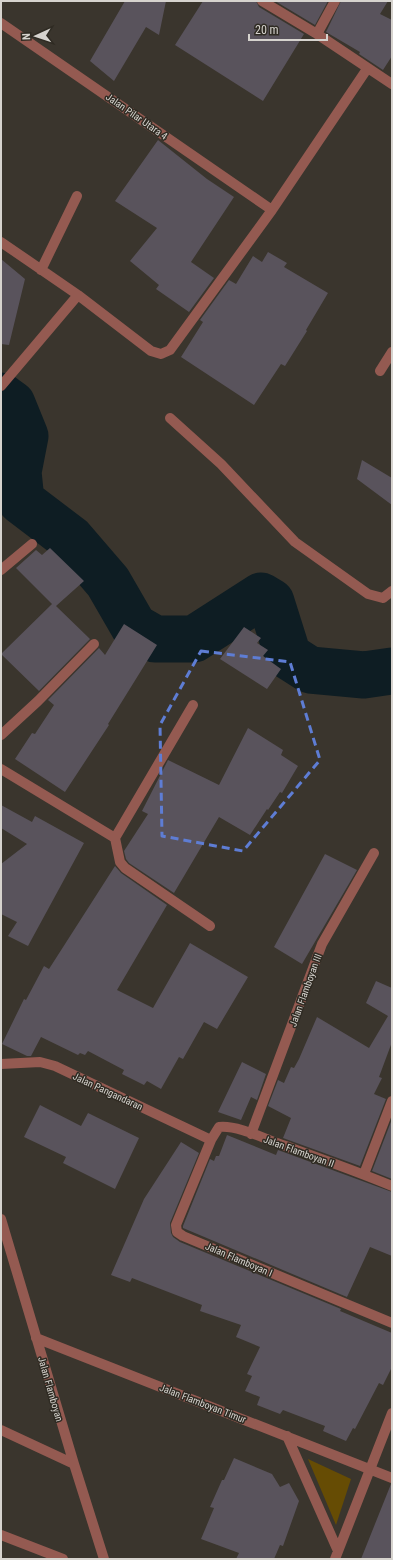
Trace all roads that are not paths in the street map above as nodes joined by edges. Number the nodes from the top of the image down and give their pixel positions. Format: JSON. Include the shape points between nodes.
{"nodes":[{"id":1,"x":262,"y":1,"type":"edge"},
{"id":2,"x":335,"y":1,"type":"edge"},
{"id":3,"x":1,"y":23,"type":"edge"},
{"id":4,"x":318,"y":34,"type":"junction"},
{"id":5,"x":367,"y":69,"type":"junction"},
{"id":6,"x":392,"y":84,"type":"edge"},
{"id":7,"x":77,"y":196,"type":"dead end"},
{"id":8,"x":272,"y":210,"type":"junction"},
{"id":9,"x":1,"y":242,"type":"edge"},
{"id":10,"x":41,"y":270,"type":"junction"},
{"id":11,"x":78,"y":295,"type":"junction"},
{"id":12,"x":392,"y":352,"type":"edge"},
{"id":13,"x":380,"y":371,"type":"dead end"},
{"id":14,"x":4,"y":383,"type":"edge"},
{"id":15,"x":170,"y":418,"type":"dead end"},
{"id":16,"x":32,"y":544,"type":"dead end"},
{"id":17,"x":1,"y":570,"type":"edge"},
{"id":18,"x":392,"y":591,"type":"edge"},
{"id":19,"x":94,"y":644,"type":"dead end"},
{"id":20,"x":193,"y":705,"type":"dead end"},
{"id":21,"x":1,"y":735,"type":"edge"},
{"id":22,"x":1,"y":769,"type":"edge"},
{"id":23,"x":115,"y":838,"type":"junction"},
{"id":24,"x":374,"y":853,"type":"dead end"},
{"id":25,"x":210,"y":926,"type":"dead end"},
{"id":26,"x":1,"y":1064,"type":"edge"},
{"id":27,"x":392,"y":1101,"type":"edge"},
{"id":28,"x":252,"y":1134,"type":"junction"},
{"id":29,"x":211,"y":1140,"type":"junction"},
{"id":30,"x":364,"y":1174,"type":"junction"},
{"id":31,"x":392,"y":1186,"type":"edge"},
{"id":32,"x":1,"y":1219,"type":"edge"},
{"id":33,"x":392,"y":1323,"type":"edge"},
{"id":34,"x":36,"y":1338,"type":"junction"},
{"id":35,"x":392,"y":1413,"type":"edge"},
{"id":36,"x":1,"y":1430,"type":"edge"},
{"id":37,"x":287,"y":1436,"type":"junction"},
{"id":38,"x":74,"y":1464,"type":"junction"},
{"id":39,"x":370,"y":1469,"type":"junction"},
{"id":40,"x":392,"y":1478,"type":"edge"},
{"id":41,"x":1,"y":1535,"type":"edge"},
{"id":42,"x":336,"y":1555,"type":"edge"},
{"id":43,"x":63,"y":1559,"type":"edge"},
{"id":44,"x":104,"y":1559,"type":"edge"}],
"edges":[{"from":1,"to":4,"type":"street"},
{"from":2,"to":4,"type":"street"},
{"from":3,"to":8,"type":"street","name":"Jalan Pilar Utara 4"},
{"from":4,"to":5,"type":"street"},
{"from":5,"to":6,"type":"street"},
{"from":5,"to":8,"type":"street"},
{"from":7,"to":10,"type":"street"},
{"from":8,"to":11,"type":"street","via":[[170,350],[161,354],[151,351]]},
{"from":9,"to":10,"type":"street"},
{"from":10,"to":11,"type":"street"},
{"from":11,"to":14,"type":"street"},
{"from":12,"to":13,"type":"street"},
{"from":15,"to":18,"type":"street","via":[[221,464],[295,542],[368,594],[384,598]]},
{"from":16,"to":17,"type":"street"},
{"from":19,"to":21,"type":"street"},
{"from":20,"to":23,"type":"street"},
{"from":22,"to":23,"type":"street"},
{"from":23,"to":25,"type":"street","via":[[120,862],[125,868]]},
{"from":24,"to":28,"type":"street","name":"Jalan Flamboyan III","via":[[322,944]]},
{"from":26,"to":29,"type":"street","name":"Jalan Pangandaran","via":[[40,1062],[55,1066]]},
{"from":27,"to":30,"type":"street"},
{"from":28,"to":29,"type":"street","name":"Jalan Flamboyan II","via":[[226,1126],[219,1127]]},
{"from":28,"to":30,"type":"street","name":"Jalan Flamboyan II"},
{"from":29,"to":33,"type":"street","name":"Jalan Flamboyan I","via":[[176,1225],[177,1232]]},
{"from":30,"to":31,"type":"street","name":"Jalan Flamboyan II"},
{"from":32,"to":34,"type":"street","name":"Jalan Flamboyan"},
{"from":34,"to":37,"type":"street","name":"Jalan Flamboyan Timur"},
{"from":34,"to":38,"type":"street","name":"Jalan Flamboyan"},
{"from":35,"to":39,"type":"street"},
{"from":36,"to":38,"type":"street"},
{"from":37,"to":39,"type":"street","name":"Jalan Flamboyan Timur"},
{"from":37,"to":42,"type":"street"},
{"from":38,"to":44,"type":"street","name":"Jalan Flamboyan"},
{"from":39,"to":40,"type":"street","name":"Jalan Flamboyan Timur"},
{"from":39,"to":42,"type":"street"},
{"from":41,"to":43,"type":"street"}]}
